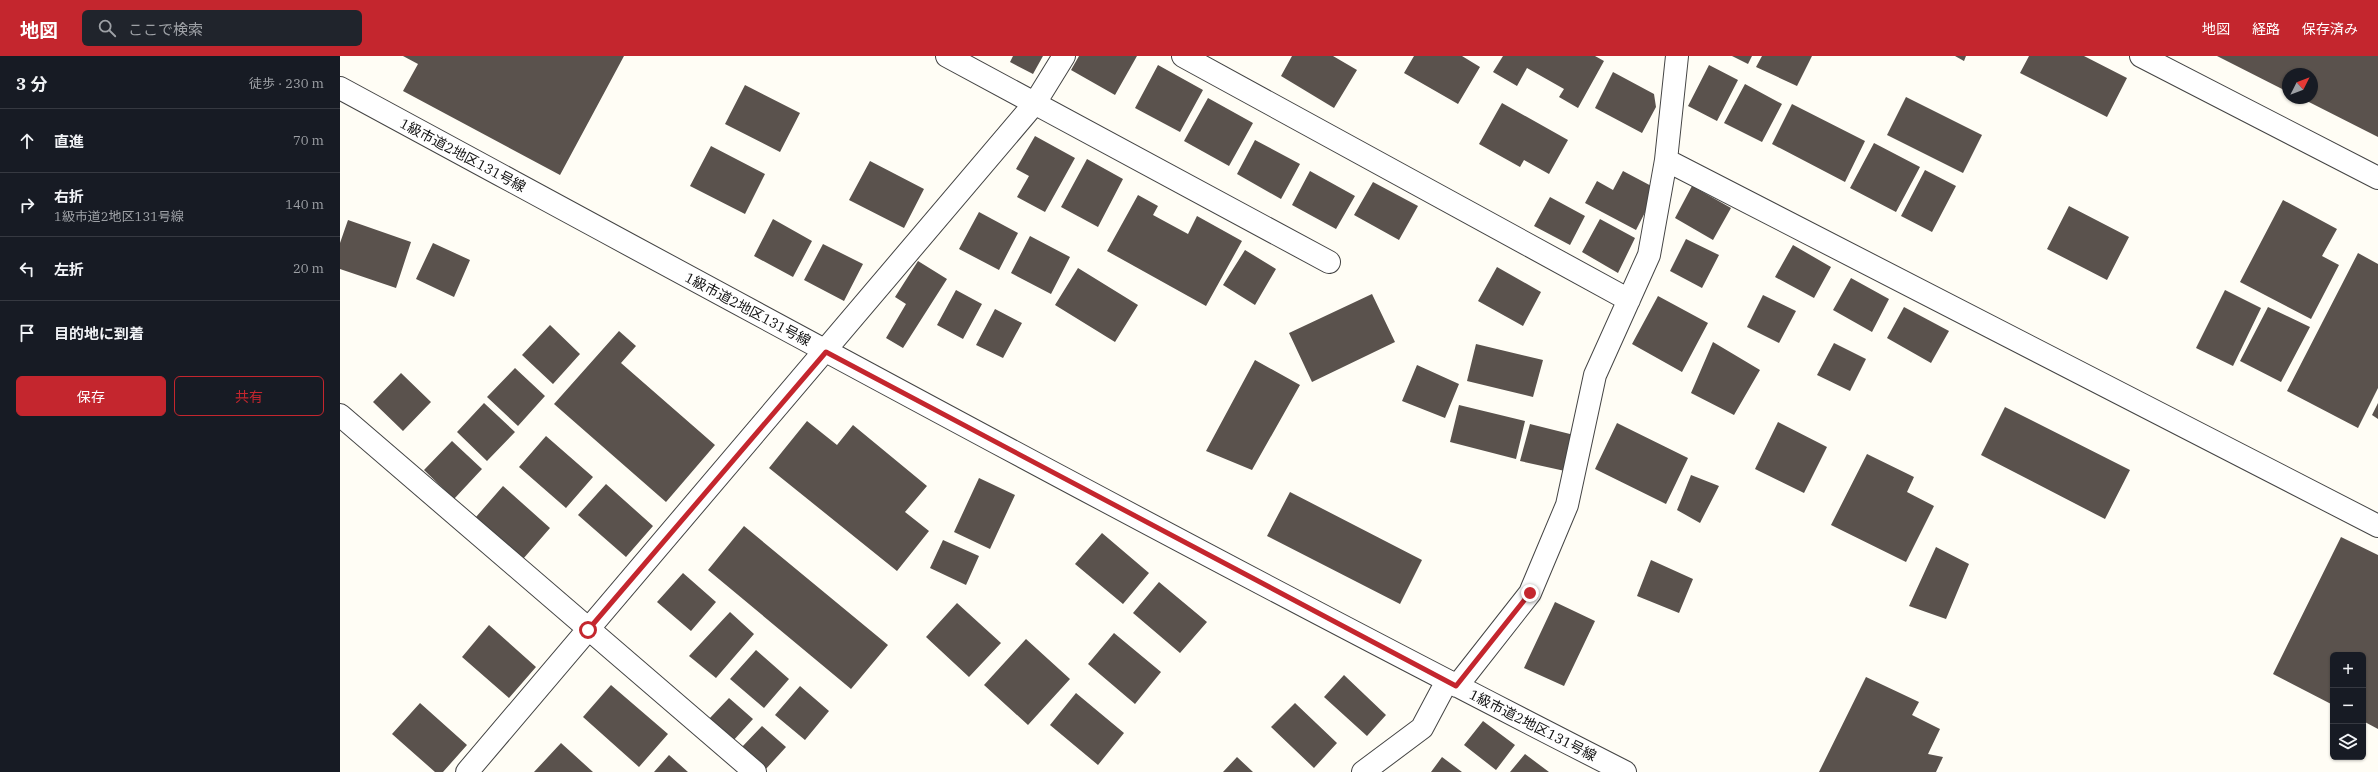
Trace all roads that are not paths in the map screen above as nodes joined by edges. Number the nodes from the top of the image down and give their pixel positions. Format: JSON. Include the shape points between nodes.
{"nodes":[{"id":1,"x":947,"y":56,"type":"edge"},
{"id":2,"x":1064,"y":56,"type":"edge"},
{"id":3,"x":1182,"y":56,"type":"edge"},
{"id":4,"x":1677,"y":56,"type":"edge"},
{"id":5,"x":2141,"y":56,"type":"edge"},
{"id":6,"x":340,"y":88,"type":"edge"},
{"id":7,"x":1035,"y":103,"type":"junction"},
{"id":8,"x":1666,"y":160,"type":"junction"},
{"id":9,"x":2378,"y":178,"type":"edge"},
{"id":10,"x":1329,"y":262,"type":"dead end"},
{"id":11,"x":1628,"y":300,"type":"junction"},
{"id":12,"x":826,"y":352,"type":"junction"},
{"id":13,"x":340,"y":415,"type":"edge"},
{"id":14,"x":2378,"y":526,"type":"edge"},
{"id":15,"x":588,"y":630,"type":"junction"},
{"id":16,"x":1452,"y":683,"type":"junction"},
{"id":17,"x":467,"y":772,"type":"edge"},
{"id":18,"x":756,"y":772,"type":"edge"},
{"id":19,"x":1363,"y":772,"type":"edge"},
{"id":20,"x":1625,"y":772,"type":"edge"}],
"edges":[{"from":1,"to":7,"type":"street"},
{"from":2,"to":7,"type":"street"},
{"from":3,"to":11,"type":"street"},
{"from":4,"to":8,"type":"street"},
{"from":5,"to":9,"type":"street"},
{"from":6,"to":12,"type":"street","name":"1級市道2地区131号線"},
{"from":7,"to":10,"type":"street"},
{"from":7,"to":12,"type":"street"},
{"from":8,"to":11,"type":"street","via":[[1649,255]]},
{"from":8,"to":14,"type":"street"},
{"from":11,"to":16,"type":"street","via":[[1594,375],[1567,505],[1530,593]]},
{"from":12,"to":15,"type":"street"},
{"from":12,"to":16,"type":"street","name":"1級市道2地区131号線"},
{"from":13,"to":15,"type":"street"},
{"from":15,"to":17,"type":"street"},
{"from":15,"to":18,"type":"street"},
{"from":16,"to":19,"type":"street","via":[[1422,728]]},
{"from":16,"to":20,"type":"street","name":"1級市道2地区131号線"}]}
